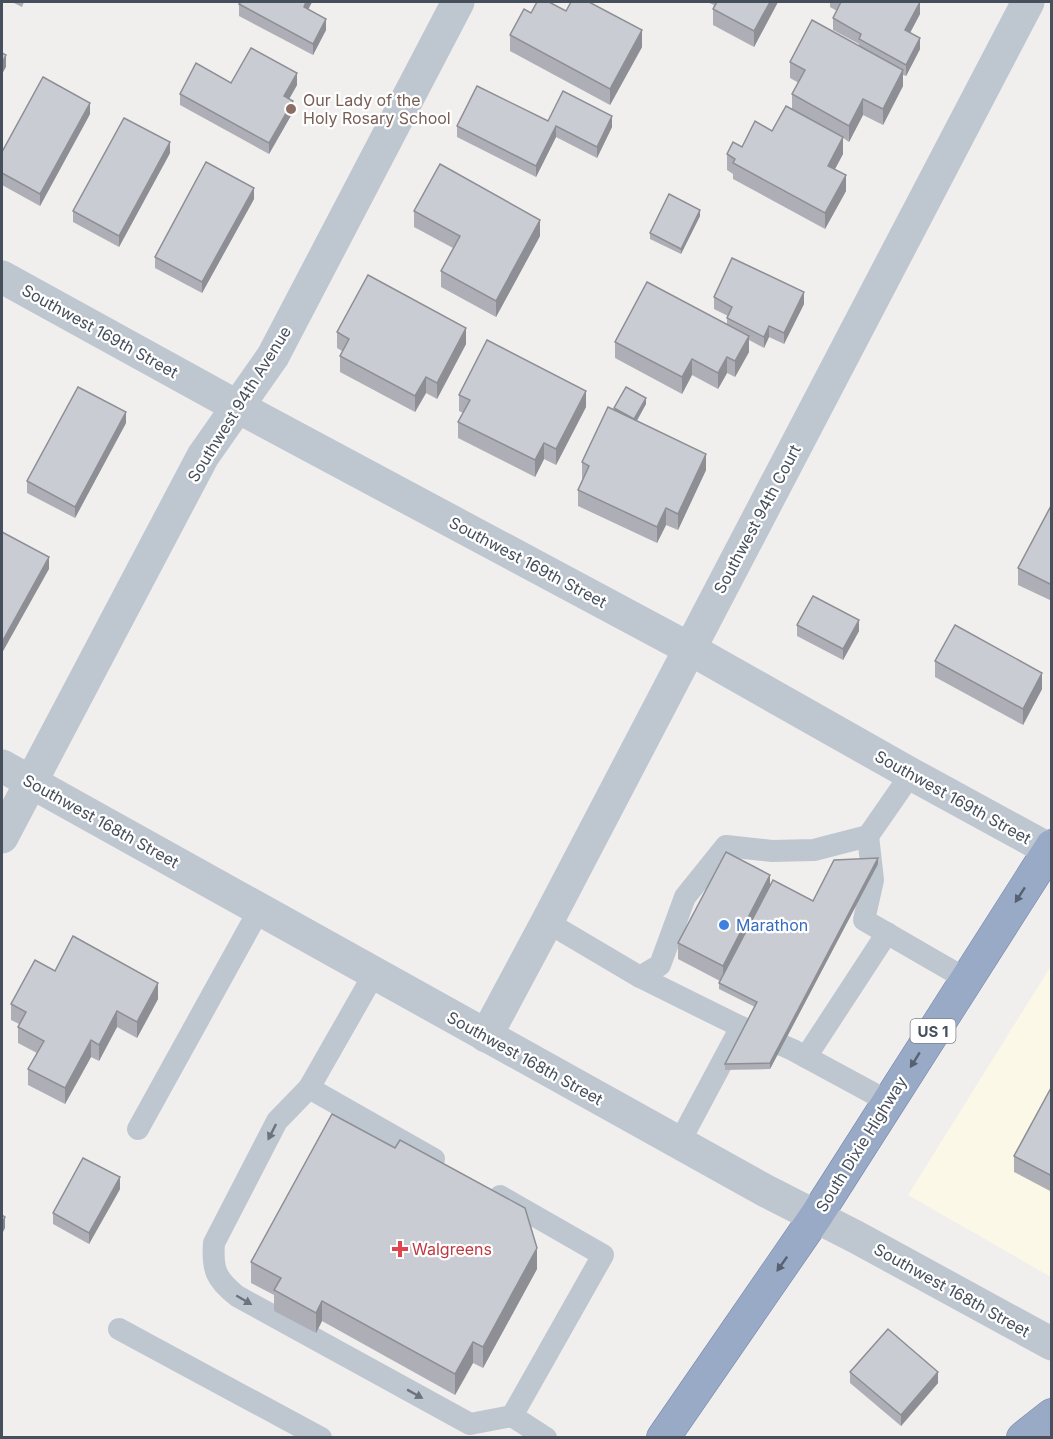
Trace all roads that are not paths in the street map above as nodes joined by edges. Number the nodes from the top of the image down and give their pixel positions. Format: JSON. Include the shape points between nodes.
{"nodes":[{"id":1,"x":458,"y":2,"type":"edge"},
{"id":2,"x":1028,"y":2,"type":"edge"},
{"id":3,"x":1041,"y":2,"type":"edge"},
{"id":4,"x":1052,"y":7,"type":"edge"},
{"id":5,"x":2,"y":277,"type":"edge"},
{"id":6,"x":238,"y":407,"type":"junction"},
{"id":7,"x":690,"y":649,"type":"junction"},
{"id":8,"x":2,"y":766,"type":"edge"},
{"id":9,"x":911,"y":774,"type":"junction"},
{"id":10,"x":32,"y":782,"type":"junction"},
{"id":11,"x":868,"y":836,"type":"junction"},
{"id":12,"x":2,"y":837,"type":"edge"},
{"id":13,"x":1051,"y":849,"type":"edge"},
{"id":14,"x":259,"y":910,"type":"junction"},
{"id":15,"x":547,"y":922,"type":"junction"},
{"id":16,"x":887,"y":933,"type":"junction"},
{"id":17,"x":374,"y":974,"type":"junction"},
{"id":18,"x":640,"y":977,"type":"junction"},
{"id":19,"x":966,"y":979,"type":"junction"},
{"id":20,"x":741,"y":1027,"type":"junction"},
{"id":21,"x":486,"y":1036,"type":"junction"},
{"id":22,"x":806,"y":1057,"type":"junction"},
{"id":23,"x":309,"y":1088,"type":"junction"},
{"id":24,"x":888,"y":1101,"type":"junction"},
{"id":25,"x":138,"y":1129,"type":"dead end"},
{"id":26,"x":680,"y":1143,"type":"junction"},
{"id":27,"x":451,"y":1168,"type":"edge"},
{"id":28,"x":481,"y":1186,"type":"edge"},
{"id":29,"x":816,"y":1216,"type":"junction"},
{"id":30,"x":119,"y":1329,"type":"dead end"},
{"id":31,"x":1052,"y":1344,"type":"edge"},
{"id":32,"x":1052,"y":1414,"type":"edge"},
{"id":33,"x":512,"y":1416,"type":"junction"},
{"id":34,"x":321,"y":1437,"type":"edge"},
{"id":35,"x":546,"y":1437,"type":"edge"},
{"id":36,"x":663,"y":1437,"type":"edge"},
{"id":37,"x":1023,"y":1437,"type":"edge"}],
"edges":[{"from":1,"to":6,"type":"street","name":"Southwest 94th Avenue","via":[[273,356]]},
{"from":2,"to":7,"type":"street","name":"Southwest 94th Court"},
{"from":3,"to":4,"type":"street"},
{"from":5,"to":6,"type":"street","name":"Southwest 169th Street"},
{"from":6,"to":7,"type":"street","name":"Southwest 169th Street"},
{"from":6,"to":10,"type":"street","name":"Southwest 94th Avenue","via":[[203,456]]},
{"from":7,"to":9,"type":"street","name":"Southwest 169th Street"},
{"from":7,"to":15,"type":"street","name":"Southwest 94th Court"},
{"from":8,"to":10,"type":"street","name":"Southwest 168th Street"},
{"from":9,"to":11,"type":"lane"},
{"from":9,"to":13,"type":"street","name":"Southwest 169th Street"},
{"from":10,"to":12,"type":"street","name":"Southwest 94th Avenue"},
{"from":10,"to":14,"type":"street","name":"Southwest 168th Street"},
{"from":11,"to":16,"type":"lane","via":[[873,880],[864,920]]},
{"from":11,"to":18,"type":"lane","via":[[814,850],[726,846],[685,897],[660,965]]},
{"from":13,"to":19,"type":"highway","name":"South Dixie Highway","number":"US 1","one_way":true},
{"from":14,"to":17,"type":"street","name":"Southwest 168th Street"},
{"from":14,"to":25,"type":"lane"},
{"from":15,"to":18,"type":"lane"},
{"from":15,"to":21,"type":"street","name":"Southwest 94th Court"},
{"from":16,"to":19,"type":"lane"},
{"from":16,"to":22,"type":"lane"},
{"from":17,"to":21,"type":"street","name":"Southwest 168th Street"},
{"from":17,"to":23,"type":"lane"},
{"from":18,"to":20,"type":"lane"},
{"from":19,"to":24,"type":"highway","name":"South Dixie Highway","number":"US 1","one_way":true},
{"from":20,"to":22,"type":"lane"},
{"from":20,"to":26,"type":"lane"},
{"from":21,"to":26,"type":"street","name":"Southwest 168th Street"},
{"from":22,"to":24,"type":"lane"},
{"from":23,"to":27,"type":"lane"},
{"from":23,"to":33,"type":"lane","one_way":true,"via":[[278,1121],[214,1243],[215,1270],[223,1285],[470,1424]]},
{"from":24,"to":29,"type":"highway","name":"South Dixie Highway","number":"US 1"},
{"from":26,"to":29,"type":"street","name":"Southwest 168th Street"},
{"from":28,"to":33,"type":"lane","via":[[603,1255]]},
{"from":29,"to":31,"type":"street","name":"Southwest 168th Street"},
{"from":29,"to":36,"type":"highway","name":"South Dixie Highway","number":"US 1","one_way":true},
{"from":30,"to":34,"type":"lane"},
{"from":32,"to":37,"type":"highway"},
{"from":33,"to":35,"type":"lane"}]}
